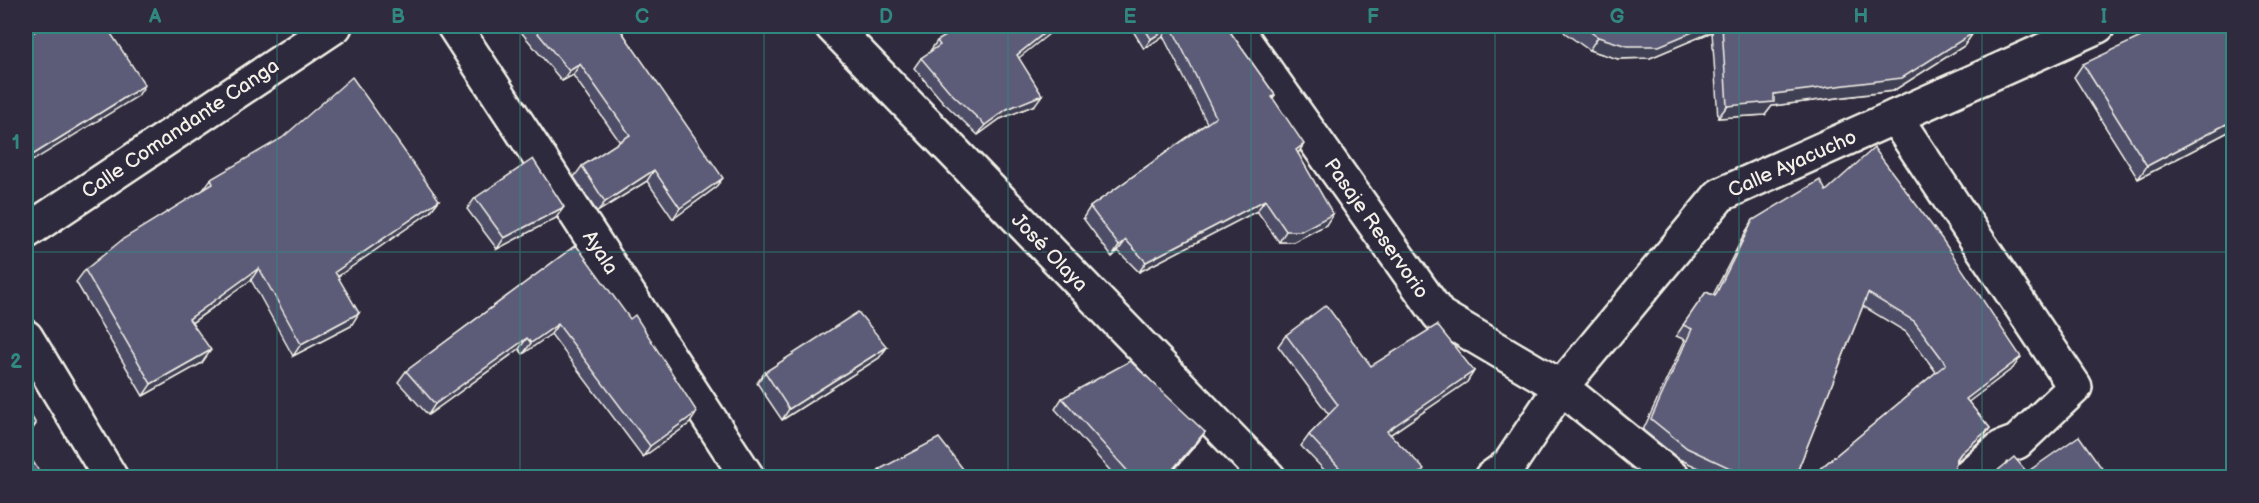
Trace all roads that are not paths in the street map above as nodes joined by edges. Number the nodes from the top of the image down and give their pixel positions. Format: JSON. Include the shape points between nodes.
{"nodes":[{"id":1,"x":335,"y":26,"type":"edge"},
{"id":2,"x":454,"y":26,"type":"edge"},
{"id":3,"x":832,"y":26,"type":"edge"},
{"id":4,"x":1234,"y":26,"type":"edge"},
{"id":5,"x":2098,"y":26,"type":"edge"},
{"id":6,"x":1895,"y":117,"type":"junction"},
{"id":7,"x":26,"y":232,"type":"edge"},
{"id":8,"x":26,"y":337,"type":"edge"},
{"id":9,"x":1561,"y":387,"type":"junction"},
{"id":10,"x":111,"y":477,"type":"edge"},
{"id":11,"x":748,"y":477,"type":"edge"},
{"id":12,"x":1269,"y":477,"type":"edge"},
{"id":13,"x":1491,"y":477,"type":"edge"},
{"id":14,"x":1673,"y":477,"type":"edge"},
{"id":15,"x":1966,"y":477,"type":"edge"}],
"edges":[{"from":1,"to":7,"type":"street","name":"Calle Comandante Canga"},
{"from":2,"to":11,"type":"street","name":"Ayala"},
{"from":3,"to":12,"type":"street","name":"José Olaya"},
{"from":4,"to":9,"type":"street","name":"Pasaje Reservorio","via":[[1439,315]]},
{"from":5,"to":6,"type":"street","name":"Calle Ayacucho"},
{"from":6,"to":9,"type":"street","name":"Calle Ayacucho","via":[[1720,195]]},
{"from":6,"to":15,"type":"street","via":[[2075,387],[2017,442],[2001,448]]},
{"from":8,"to":10,"type":"street"},
{"from":9,"to":13,"type":"street","name":"Calle Ayacucho","via":[[1509,465]]},
{"from":9,"to":14,"type":"street","name":"Pasaje Reservorio"}]}
